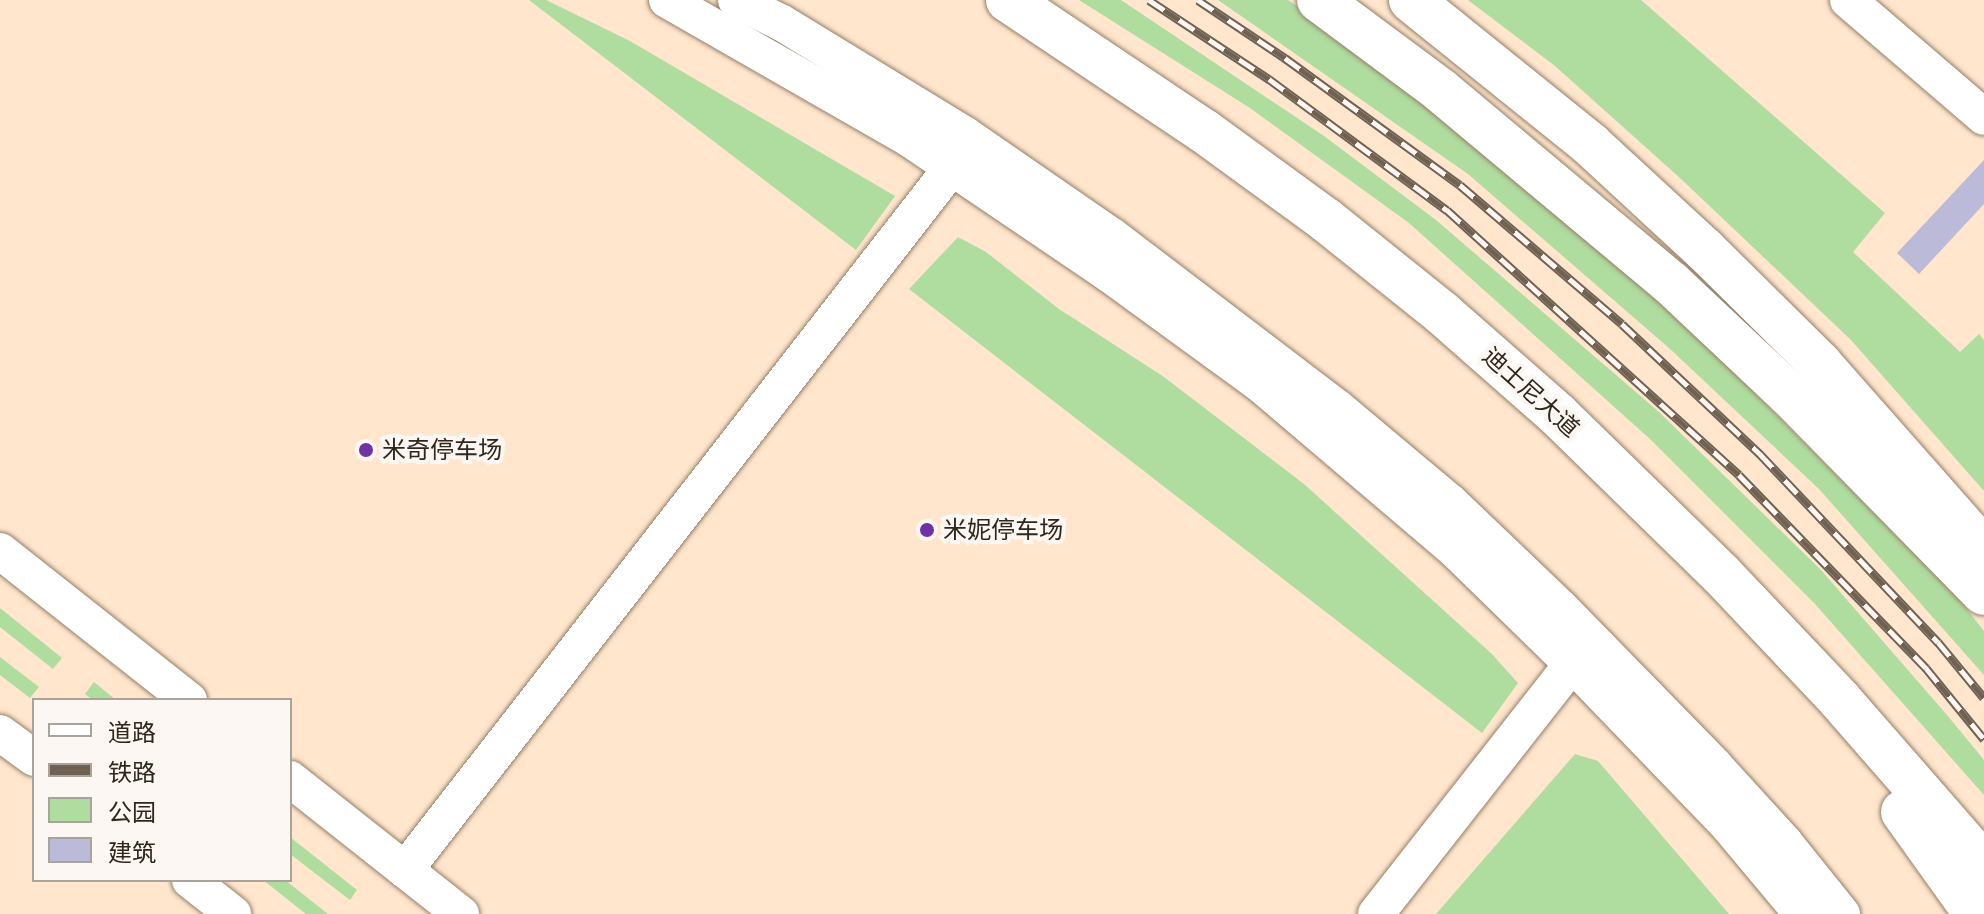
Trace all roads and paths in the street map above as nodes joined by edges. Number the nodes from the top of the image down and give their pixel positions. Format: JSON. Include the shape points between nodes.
{"nodes":[{"id":1,"x":667,"y":0,"type":"edge"},
{"id":2,"x":736,"y":0,"type":"edge"},
{"id":3,"x":1008,"y":0,"type":"edge"},
{"id":4,"x":1319,"y":0,"type":"edge"},
{"id":5,"x":1411,"y":0,"type":"edge"},
{"id":6,"x":1848,"y":0,"type":"edge"},
{"id":7,"x":1984,"y":117,"type":"edge"},
{"id":8,"x":952,"y":167,"type":"junction"},
{"id":9,"x":1820,"y":364,"type":"junction"},
{"id":10,"x":1663,"y":525,"type":"junction"},
{"id":11,"x":1984,"y":530,"type":"edge"},
{"id":12,"x":1984,"y":550,"type":"edge"},
{"id":13,"x":0,"y":551,"type":"edge"},
{"id":14,"x":1984,"y":593,"type":"edge"},
{"id":15,"x":1572,"y":664,"type":"junction"},
{"id":16,"x":186,"y":698,"type":"edge"},
{"id":17,"x":0,"y":733,"type":"edge"},
{"id":18,"x":32,"y":757,"type":"edge"},
{"id":19,"x":292,"y":781,"type":"edge"},
{"id":20,"x":1984,"y":865,"type":"edge"},
{"id":21,"x":405,"y":870,"type":"junction"},
{"id":22,"x":193,"y":882,"type":"edge"},
{"id":23,"x":233,"y":914,"type":"edge"},
{"id":24,"x":461,"y":914,"type":"edge"},
{"id":25,"x":1376,"y":914,"type":"edge"},
{"id":26,"x":1802,"y":914,"type":"edge"},
{"id":27,"x":1842,"y":914,"type":"edge"},
{"id":28,"x":1976,"y":914,"type":"edge"}],
"edges":[{"from":1,"to":8,"type":"street"},
{"from":2,"to":27,"type":"street","via":[[964,134],[1136,253],[1339,409],[1450,502],[1561,608],[1725,777]]},
{"from":3,"to":10,"type":"highway","name":"迪士尼大道","via":[[1326,220],[1558,415]]},
{"from":4,"to":14,"type":"highway","via":[[1440,90],[1671,283],[1790,395]]},
{"from":5,"to":9,"type":"highway","via":[[1590,144]]},
{"from":6,"to":7,"type":"street"},
{"from":8,"to":15,"type":"street","via":[[1260,384],[1455,550]]},
{"from":8,"to":21,"type":"street"},
{"from":9,"to":11,"type":"highway"},
{"from":9,"to":12,"type":"highway"},
{"from":10,"to":20,"type":"highway","name":"迪士尼大道","via":[[1840,700]]},
{"from":10,"to":28,"type":"highway","via":[[1868,766]]},
{"from":13,"to":16,"type":"street"},
{"from":15,"to":25,"type":"street"},
{"from":15,"to":26,"type":"street","via":[[1726,823]]},
{"from":17,"to":18,"type":"street"},
{"from":19,"to":21,"type":"street"},
{"from":21,"to":24,"type":"street"},
{"from":22,"to":23,"type":"street"}]}
